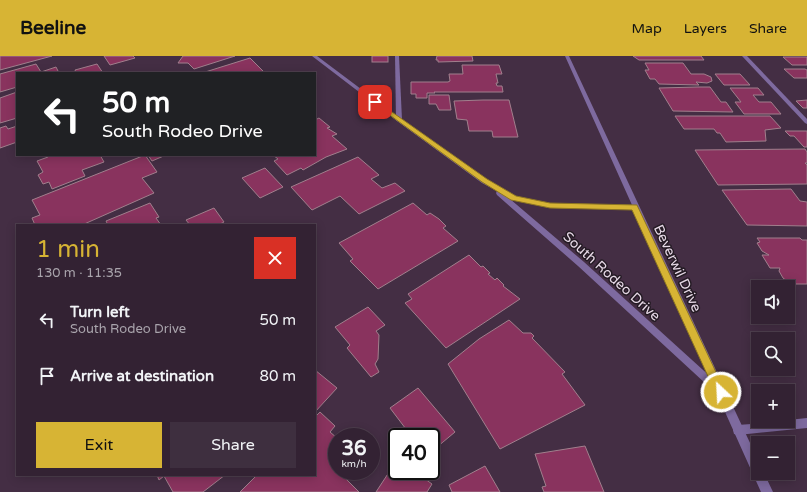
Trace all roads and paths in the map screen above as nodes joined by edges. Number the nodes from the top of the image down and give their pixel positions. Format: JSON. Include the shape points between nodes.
{"nodes":[{"id":1,"x":314,"y":56,"type":"edge"},
{"id":2,"x":397,"y":56,"type":"edge"},
{"id":3,"x":567,"y":56,"type":"edge"},
{"id":4,"x":744,"y":56,"type":"edge"},
{"id":5,"x":399,"y":120,"type":"junction"},
{"id":6,"x":807,"y":122,"type":"edge"},
{"id":7,"x":484,"y":181,"type":"junction"},
{"id":8,"x":634,"y":207,"type":"junction"},
{"id":9,"x":721,"y":392,"type":"junction"},
{"id":10,"x":807,"y":423,"type":"edge"},
{"id":11,"x":738,"y":430,"type":"junction"},
{"id":12,"x":767,"y":492,"type":"edge"}],
"edges":[{"from":1,"to":5,"type":"street","name":"South Rodeo Drive"},
{"from":2,"to":5,"type":"street"},
{"from":3,"to":8,"type":"street","name":"Beverwil Drive"},
{"from":4,"to":6,"type":"street"},
{"from":5,"to":7,"type":"street","name":"South Rodeo Drive"},
{"from":7,"to":8,"type":"street","name":"South Rodeo Drive","via":[[514,198],[550,206]]},
{"from":7,"to":9,"type":"street","name":"South Rodeo Drive","via":[[582,264]]},
{"from":8,"to":9,"type":"street","name":"Beverwil Drive"},
{"from":9,"to":11,"type":"street","name":"Beverwil Drive"},
{"from":10,"to":11,"type":"street"},
{"from":11,"to":12,"type":"street","name":"Beverwil Drive"}]}
